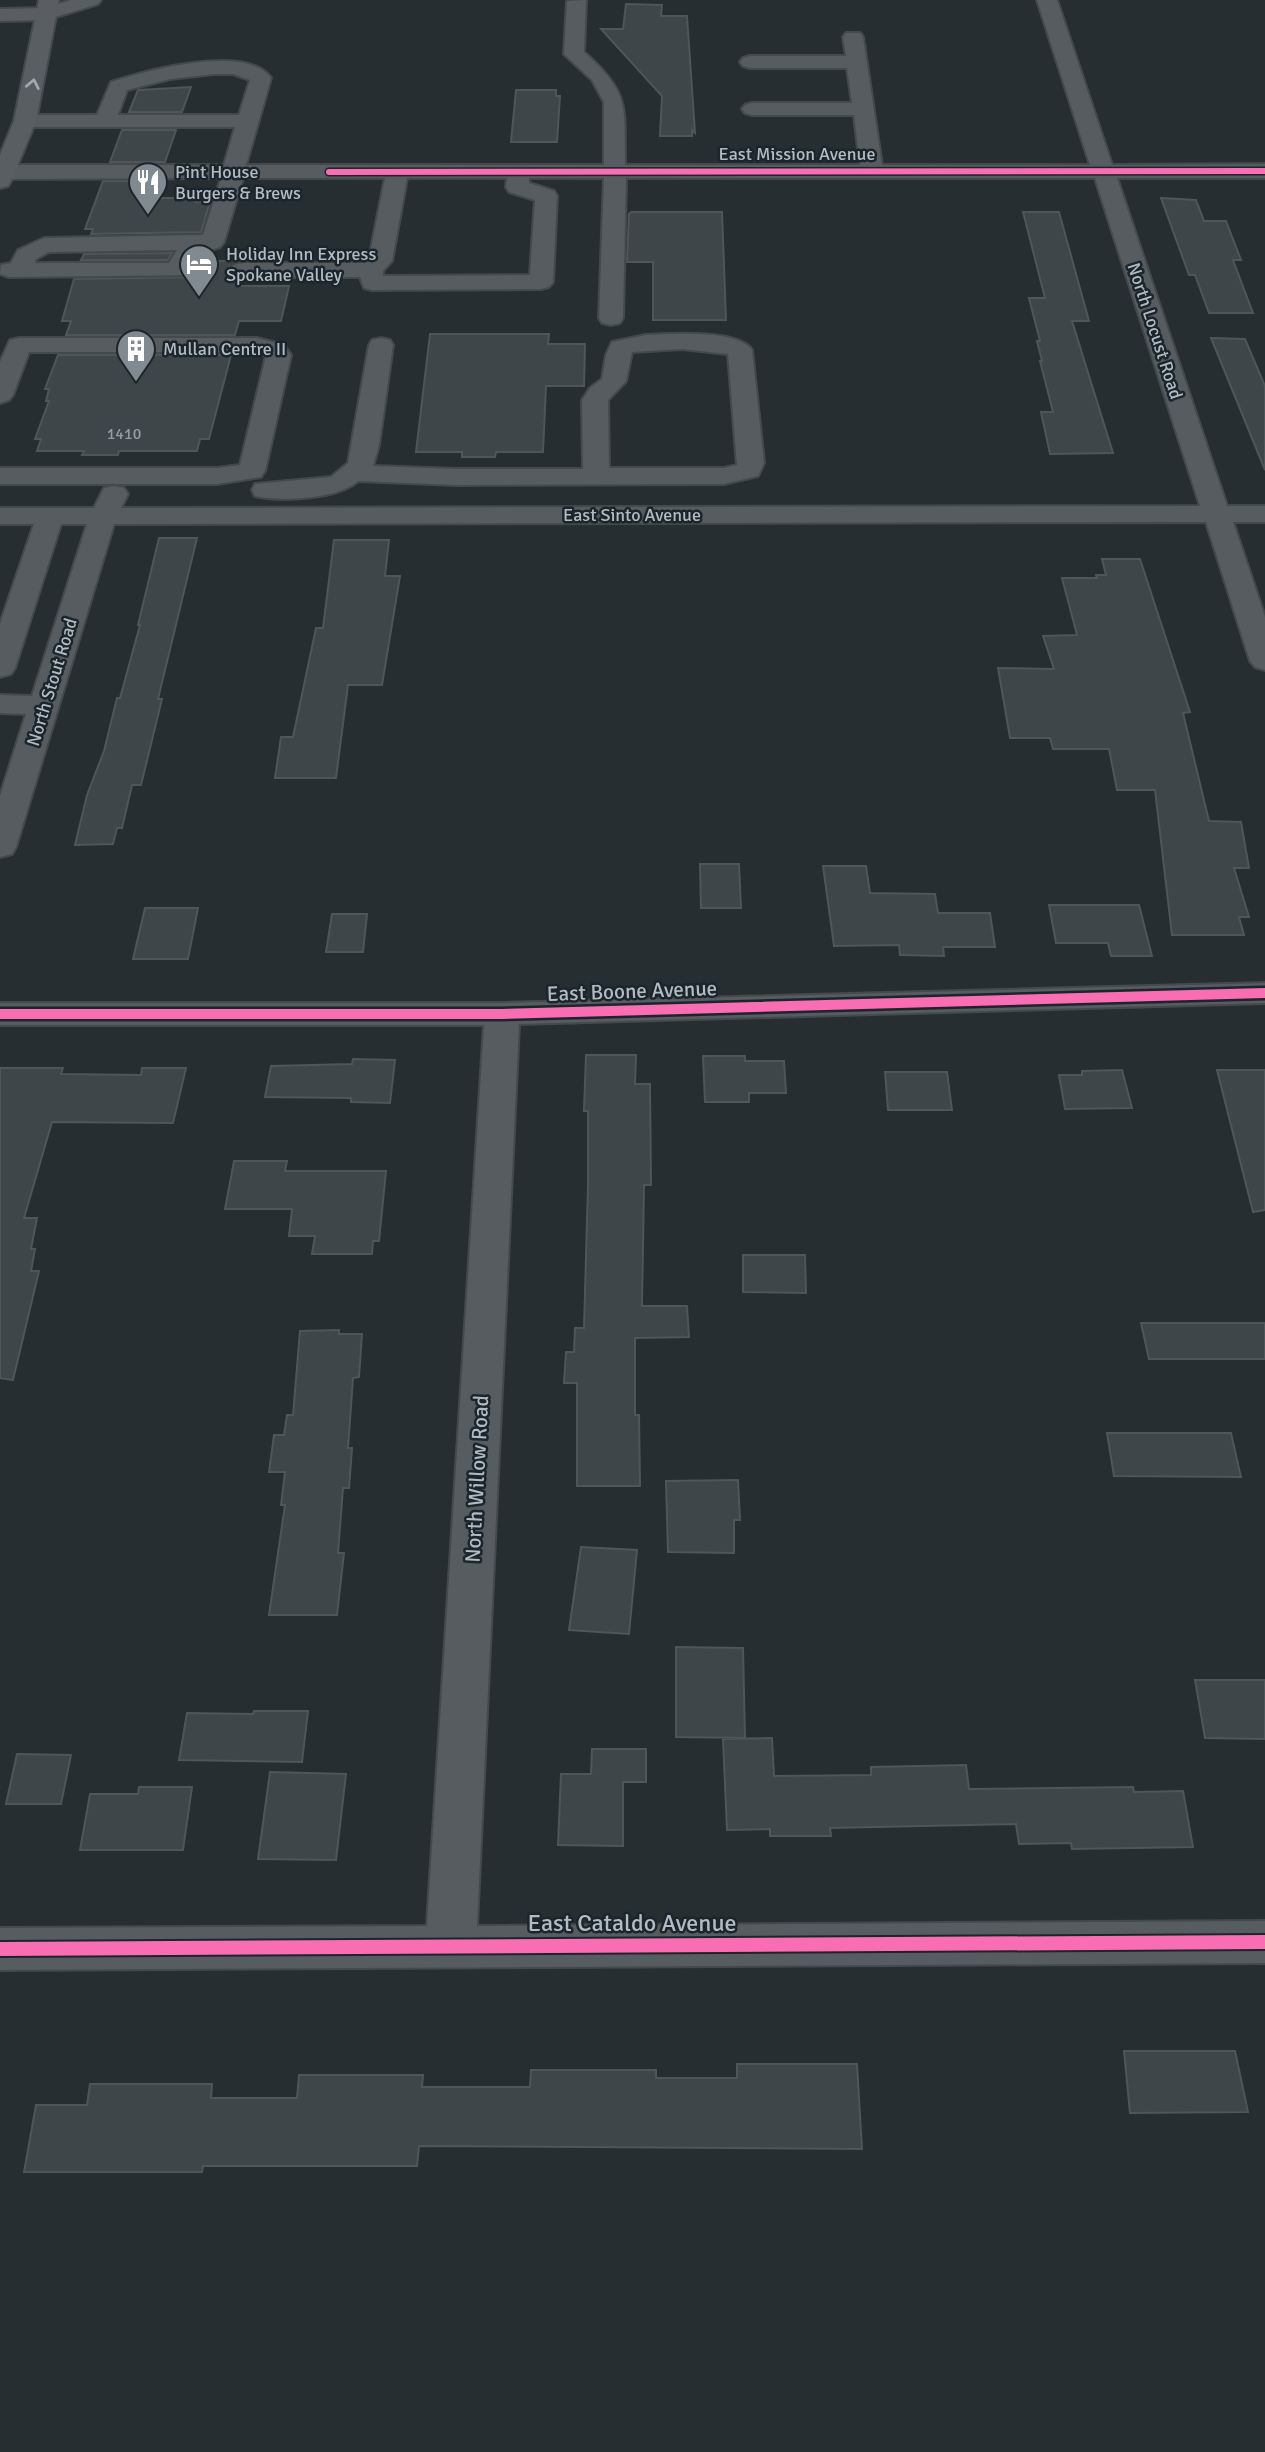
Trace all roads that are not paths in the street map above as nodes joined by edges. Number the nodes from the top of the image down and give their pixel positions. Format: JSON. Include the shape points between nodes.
{"nodes":[{"id":1,"x":91,"y":0,"type":"edge"},
{"id":2,"x":1047,"y":0,"type":"edge"},
{"id":3,"x":577,"y":1,"type":"edge"},
{"id":4,"x":48,"y":7,"type":"edge"},
{"id":5,"x":0,"y":15,"type":"edge"},
{"id":6,"x":853,"y":37,"type":"dead end"},
{"id":7,"x":750,"y":62,"type":"dead end"},
{"id":8,"x":856,"y":62,"type":"junction"},
{"id":9,"x":127,"y":83,"type":"junction"},
{"id":10,"x":751,"y":109,"type":"dead end"},
{"id":11,"x":863,"y":110,"type":"junction"},
{"id":12,"x":98,"y":120,"type":"junction"},
{"id":13,"x":25,"y":121,"type":"junction"},
{"id":14,"x":247,"y":121,"type":"junction"},
{"id":15,"x":74,"y":156,"type":"junction"},
{"id":16,"x":872,"y":171,"type":"junction"},
{"id":17,"x":1103,"y":171,"type":"junction"},
{"id":18,"x":1265,"y":171,"type":"edge"},
{"id":19,"x":234,"y":172,"type":"junction"},
{"id":20,"x":397,"y":172,"type":"junction"},
{"id":21,"x":614,"y":172,"type":"junction"},
{"id":22,"x":519,"y":173,"type":"junction"},
{"id":23,"x":1,"y":175,"type":"edge"},
{"id":24,"x":212,"y":242,"type":"junction"},
{"id":25,"x":10,"y":270,"type":"edge"},
{"id":26,"x":242,"y":270,"type":"tunnel mouth"},
{"id":27,"x":371,"y":270,"type":"junction"},
{"id":28,"x":611,"y":318,"type":"dead end"},
{"id":29,"x":10,"y":345,"type":"edge"},
{"id":30,"x":381,"y":345,"type":"dead end"},
{"id":31,"x":0,"y":395,"type":"edge"},
{"id":32,"x":355,"y":473,"type":"junction"},
{"id":33,"x":0,"y":476,"type":"edge"},
{"id":34,"x":670,"y":476,"type":"junction"},
{"id":35,"x":596,"y":477,"type":"junction"},
{"id":36,"x":1214,"y":514,"type":"junction"},
{"id":37,"x":1265,"y":514,"type":"edge"},
{"id":38,"x":674,"y":515,"type":"junction"},
{"id":39,"x":0,"y":516,"type":"edge"},
{"id":40,"x":50,"y":516,"type":"junction"},
{"id":41,"x":103,"y":516,"type":"junction"},
{"id":42,"x":1265,"y":661,"type":"edge"},
{"id":43,"x":0,"y":668,"type":"edge"},
{"id":44,"x":0,"y":704,"type":"edge"},
{"id":45,"x":44,"y":705,"type":"junction"},
{"id":46,"x":0,"y":847,"type":"edge"},
{"id":47,"x":1265,"y":993,"type":"edge"},
{"id":48,"x":0,"y":1014,"type":"edge"},
{"id":49,"x":502,"y":1014,"type":"junction"},
{"id":50,"x":1265,"y":1942,"type":"edge"},
{"id":51,"x":451,"y":1945,"type":"junction"},
{"id":52,"x":0,"y":1949,"type":"edge"}],
"edges":[{"from":1,"to":4,"type":"highway"},
{"from":2,"to":17,"type":"street","name":"North Locust Road"},
{"from":3,"to":21,"type":"street","via":[[574,54],[600,77],[614,102]]},
{"from":4,"to":5,"type":"highway"},
{"from":13,"to":4,"type":"main road","one_way":true},
{"from":6,"to":8,"type":"street"},
{"from":7,"to":8,"type":"street"},
{"from":8,"to":11,"type":"street"},
{"from":9,"to":12,"type":"street"},
{"from":9,"to":12,"type":"street","via":[[101,93]]},
{"from":9,"to":14,"type":"street","via":[[183,70],[255,72],[261,78]]},
{"from":10,"to":11,"type":"street"},
{"from":11,"to":16,"type":"street"},
{"from":12,"to":13,"type":"street"},
{"from":12,"to":14,"type":"street"},
{"from":12,"to":15,"type":"street","via":[[68,138]]},
{"from":13,"to":23,"type":"main road"},
{"from":14,"to":19,"type":"street"},
{"from":15,"to":19,"type":"street","name":"East Mission Avenue"},
{"from":15,"to":23,"type":"street","name":"East Mission Avenue"},
{"from":16,"to":17,"type":"street","name":"East Mission Avenue"},
{"from":16,"to":21,"type":"street","name":"East Mission Avenue"},
{"from":17,"to":18,"type":"street","name":"East Mission Avenue"},
{"from":17,"to":36,"type":"street","name":"North Locust Road"},
{"from":19,"to":20,"type":"street","name":"East Mission Avenue"},
{"from":19,"to":24,"type":"street"},
{"from":20,"to":22,"type":"street","name":"East Mission Avenue"},
{"from":20,"to":27,"type":"street","via":[[380,261]]},
{"from":21,"to":22,"type":"street","name":"East Mission Avenue"},
{"from":21,"to":28,"type":"street"},
{"from":22,"to":27,"type":"street","via":[[517,187],[546,196],[541,282],[372,283]]},
{"from":24,"to":25,"type":"street","via":[[44,245]]},
{"from":24,"to":25,"type":"street","via":[[189,249],[187,270]]},
{"from":26,"to":27,"type":"street"},
{"from":29,"to":31,"type":"street"},
{"from":29,"to":33,"type":"street","via":[[249,345],[268,347],[279,355],[252,471],[217,476]]},
{"from":30,"to":32,"type":"street","via":[[366,445]]},
{"from":32,"to":35,"type":"street"},
{"from":32,"to":41,"type":"street","via":[[339,484],[298,491],[123,491],[111,496]]},
{"from":34,"to":35,"type":"street"},
{"from":34,"to":35,"type":"street","via":[[724,476],[749,470],[740,350],[736,347],[711,343],[621,347],[615,378],[595,400]]},
{"from":34,"to":38,"type":"street"},
{"from":36,"to":37,"type":"street","name":"East Sinto Avenue"},
{"from":36,"to":38,"type":"street","name":"East Sinto Avenue"},
{"from":36,"to":42,"type":"street","name":"North Locust Road"},
{"from":38,"to":41,"type":"street","name":"East Sinto Avenue"},
{"from":39,"to":40,"type":"street","name":"East Sinto Avenue"},
{"from":40,"to":41,"type":"street","name":"East Sinto Avenue"},
{"from":40,"to":43,"type":"street"},
{"from":41,"to":45,"type":"street","name":"North Stout Road"},
{"from":44,"to":45,"type":"street"},
{"from":45,"to":46,"type":"street","name":"North Stout Road"},
{"from":47,"to":49,"type":"street","name":"East Boone Avenue"},
{"from":48,"to":49,"type":"street","name":"East Boone Avenue"},
{"from":49,"to":51,"type":"street","name":"North Willow Road"},
{"from":50,"to":51,"type":"street","name":"East Cataldo Avenue"},
{"from":51,"to":52,"type":"street","name":"East Cataldo Avenue"}]}
